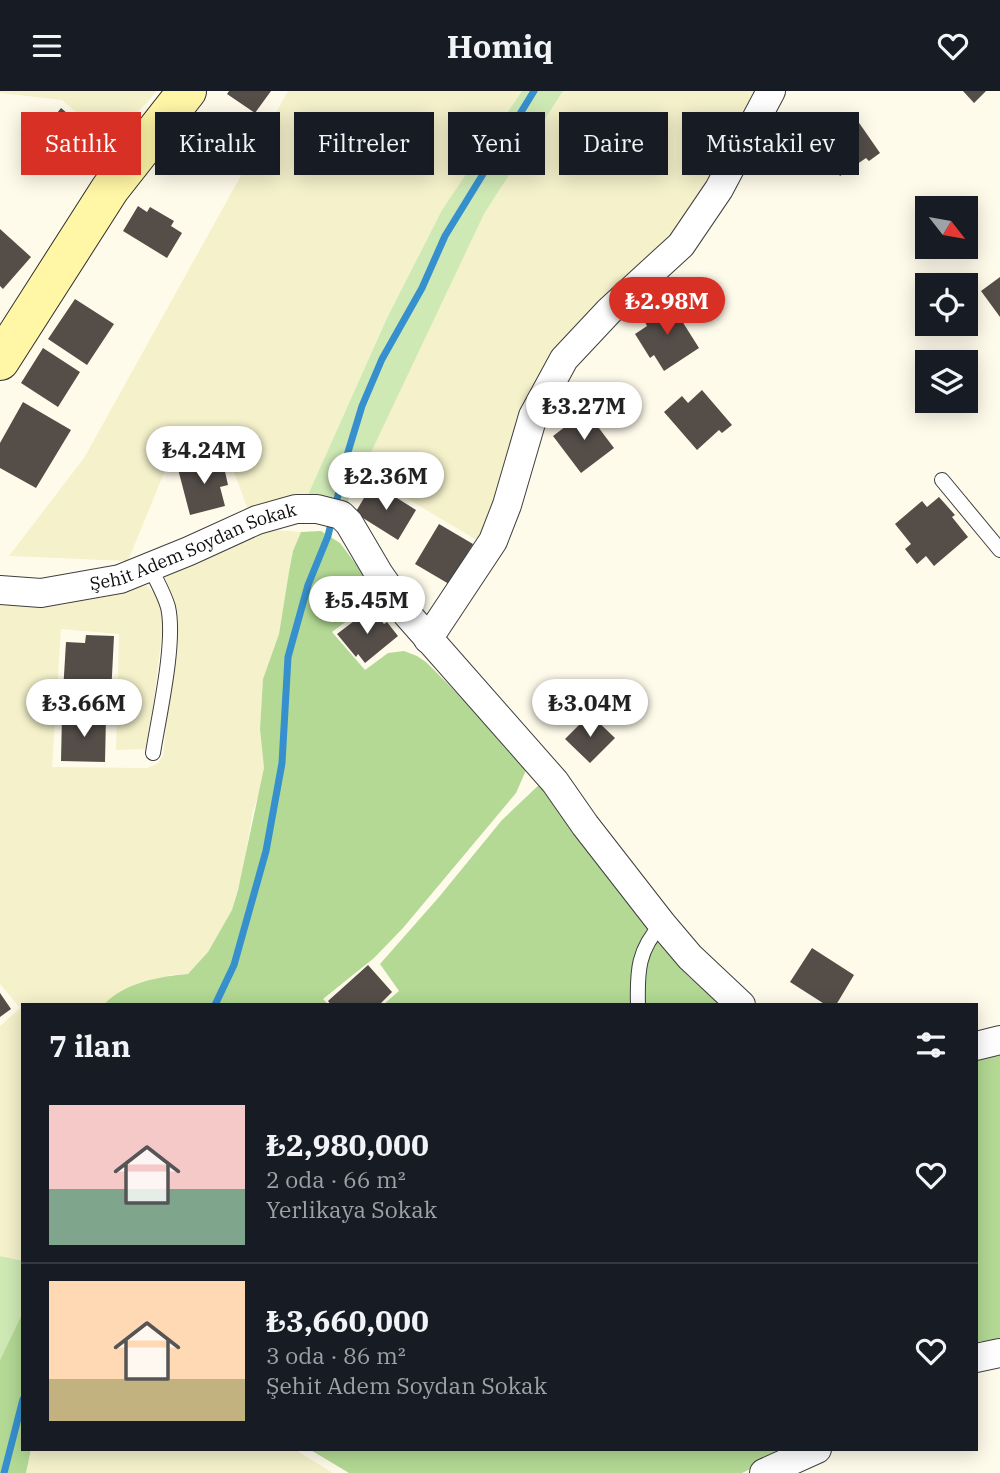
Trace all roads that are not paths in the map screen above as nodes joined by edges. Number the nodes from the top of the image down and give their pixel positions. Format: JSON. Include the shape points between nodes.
{"nodes":[{"id":1,"x":187,"y":91,"type":"edge"},
{"id":2,"x":771,"y":91,"type":"edge"},
{"id":3,"x":0,"y":361,"type":"edge"},
{"id":4,"x":942,"y":480,"type":"dead end"},
{"id":5,"x":1000,"y":550,"type":"edge"},
{"id":6,"x":150,"y":568,"type":"junction"},
{"id":7,"x":0,"y":590,"type":"edge"},
{"id":8,"x":428,"y":639,"type":"junction"},
{"id":9,"x":153,"y":753,"type":"dead end"},
{"id":10,"x":662,"y":924,"type":"junction"},
{"id":11,"x":638,"y":1003,"type":"edge"},
{"id":12,"x":739,"y":1003,"type":"edge"},
{"id":13,"x":1000,"y":1040,"type":"edge"},
{"id":14,"x":978,"y":1046,"type":"edge"},
{"id":15,"x":1000,"y":1353,"type":"edge"},
{"id":16,"x":978,"y":1358,"type":"edge"},
{"id":17,"x":813,"y":1451,"type":"edge"},
{"id":18,"x":764,"y":1473,"type":"edge"}],
"edges":[{"from":1,"to":3,"type":"street","via":[[110,189]]},
{"from":2,"to":8,"type":"street","via":[[719,188],[681,245],[564,359],[533,417],[492,541]]},
{"from":4,"to":5,"type":"lane"},
{"from":6,"to":7,"type":"street","name":"Şehit Adem Soydan Sokak","via":[[120,579],[41,593]]},
{"from":6,"to":8,"type":"street","name":"Şehit Adem Soydan Sokak","via":[[279,513],[317,509],[341,515]]},
{"from":6,"to":9,"type":"lane","via":[[168,608],[170,626]]},
{"from":8,"to":10,"type":"street","name":"Şehit Adem Soydan Sokak","via":[[555,782]]},
{"from":10,"to":11,"type":"lane","via":[[646,943],[640,961]]},
{"from":10,"to":12,"type":"street","name":"Şehit Adem Soydan Sokak"},
{"from":13,"to":14,"type":"street"},
{"from":15,"to":16,"type":"street"},
{"from":17,"to":18,"type":"street"}]}
